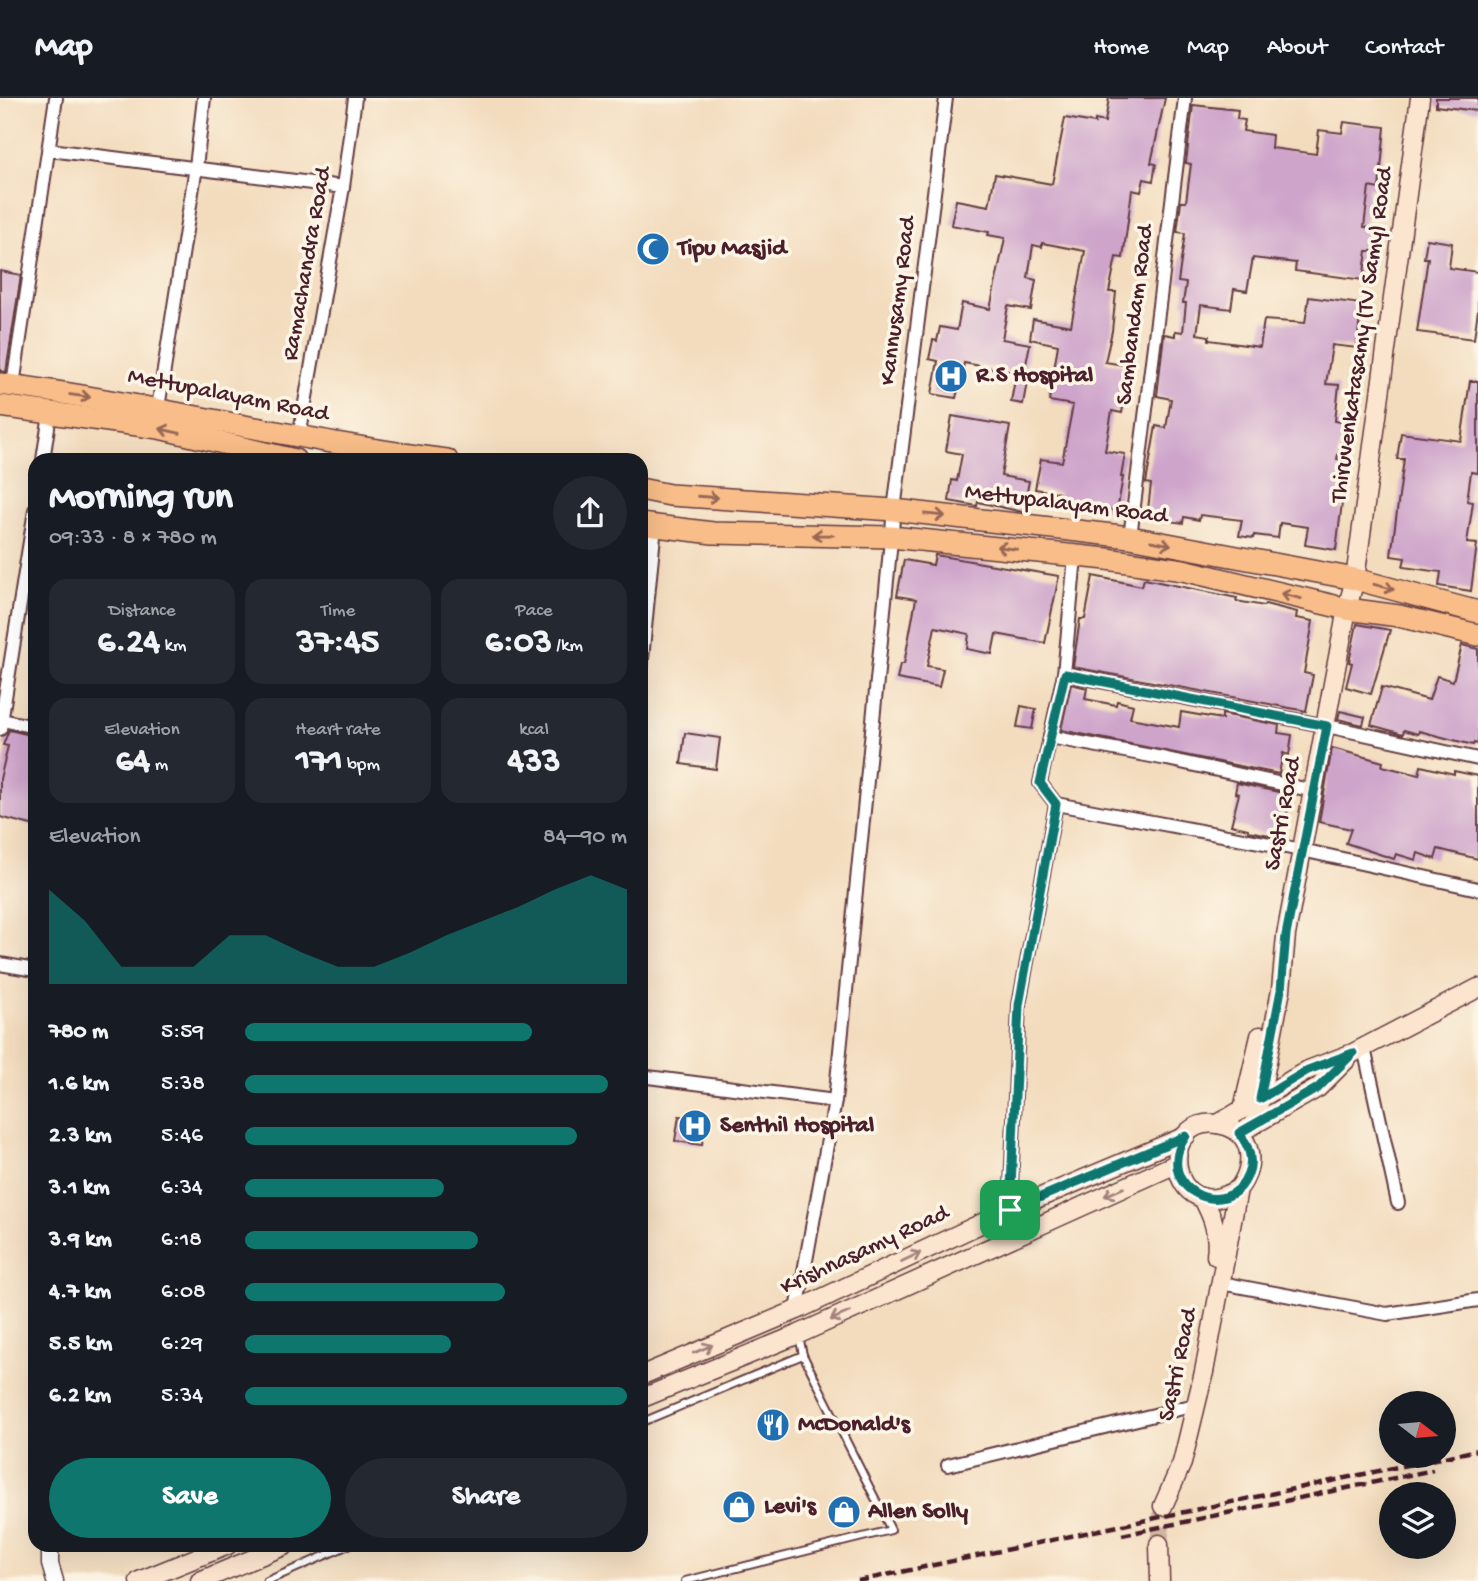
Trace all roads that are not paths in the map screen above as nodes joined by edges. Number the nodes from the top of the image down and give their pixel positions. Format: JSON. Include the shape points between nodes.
{"nodes":[{"id":1,"x":56,"y":98,"type":"edge"},
{"id":2,"x":204,"y":98,"type":"edge"},
{"id":3,"x":355,"y":98,"type":"edge"},
{"id":4,"x":946,"y":98,"type":"edge"},
{"id":5,"x":1185,"y":98,"type":"edge"},
{"id":6,"x":1420,"y":98,"type":"edge"},
{"id":7,"x":50,"y":150,"type":"junction"},
{"id":8,"x":196,"y":167,"type":"junction"},
{"id":9,"x":343,"y":187,"type":"junction"},
{"id":10,"x":6,"y":385,"type":"edge"},
{"id":11,"x":0,"y":406,"type":"edge"},
{"id":12,"x":158,"y":408,"type":"junction"},
{"id":13,"x":50,"y":414,"type":"junction"},
{"id":14,"x":239,"y":424,"type":"junction"},
{"id":15,"x":299,"y":438,"type":"junction"},
{"id":16,"x":44,"y":453,"type":"edge"},
{"id":17,"x":235,"y":453,"type":"edge"},
{"id":18,"x":400,"y":453,"type":"edge"},
{"id":19,"x":648,"y":491,"type":"edge"},
{"id":20,"x":894,"y":510,"type":"junction"},
{"id":21,"x":648,"y":524,"type":"edge"},
{"id":22,"x":891,"y":537,"type":"junction"},
{"id":23,"x":1130,"y":537,"type":"junction"},
{"id":24,"x":28,"y":554,"type":"edge"},
{"id":25,"x":1075,"y":557,"type":"junction"},
{"id":26,"x":1355,"y":579,"type":"junction"},
{"id":27,"x":1347,"y":610,"type":"junction"},
{"id":28,"x":1478,"y":612,"type":"edge"},
{"id":29,"x":1478,"y":635,"type":"edge"},
{"id":30,"x":1065,"y":674,"type":"junction"},
{"id":31,"x":1,"y":724,"type":"edge"},
{"id":32,"x":28,"y":726,"type":"edge"},
{"id":33,"x":1327,"y":726,"type":"junction"},
{"id":34,"x":1050,"y":737,"type":"junction"},
{"id":35,"x":1478,"y":759,"type":"edge"},
{"id":36,"x":1314,"y":791,"type":"junction"},
{"id":37,"x":1056,"y":804,"type":"junction"},
{"id":38,"x":1302,"y":850,"type":"junction"},
{"id":39,"x":1478,"y":889,"type":"edge"},
{"id":40,"x":1286,"y":935,"type":"junction"},
{"id":41,"x":0,"y":964,"type":"edge"},
{"id":42,"x":28,"y":969,"type":"edge"},
{"id":43,"x":1478,"y":988,"type":"edge"},
{"id":44,"x":1358,"y":1051,"type":"junction"},
{"id":45,"x":648,"y":1077,"type":"edge"},
{"id":46,"x":1260,"y":1099,"type":"junction"},
{"id":47,"x":835,"y":1101,"type":"junction"},
{"id":48,"x":1243,"y":1109,"type":"junction"},
{"id":49,"x":1218,"y":1124,"type":"junction"},
{"id":50,"x":1255,"y":1124,"type":"junction"},
{"id":51,"x":1239,"y":1133,"type":"junction"},
{"id":52,"x":1186,"y":1136,"type":"junction"},
{"id":53,"x":1176,"y":1164,"type":"junction"},
{"id":54,"x":1238,"y":1189,"type":"junction"},
{"id":55,"x":1202,"y":1197,"type":"junction"},
{"id":56,"x":1398,"y":1203,"type":"dead end"},
{"id":57,"x":1010,"y":1210,"type":"junction"},
{"id":58,"x":1221,"y":1283,"type":"junction"},
{"id":59,"x":1478,"y":1300,"type":"edge"},
{"id":60,"x":797,"y":1310,"type":"junction"},
{"id":61,"x":799,"y":1334,"type":"junction"},
{"id":62,"x":803,"y":1355,"type":"junction"},
{"id":63,"x":648,"y":1373,"type":"edge"},
{"id":64,"x":648,"y":1396,"type":"edge"},
{"id":65,"x":1187,"y":1407,"type":"junction"},
{"id":66,"x":648,"y":1420,"type":"edge"},
{"id":67,"x":948,"y":1465,"type":"dead end"},
{"id":68,"x":50,"y":1552,"type":"edge"},
{"id":69,"x":212,"y":1552,"type":"edge"},
{"id":70,"x":273,"y":1552,"type":"edge"},
{"id":71,"x":333,"y":1552,"type":"edge"},
{"id":72,"x":234,"y":1574,"type":"edge"},
{"id":73,"x":55,"y":1581,"type":"edge"},
{"id":74,"x":139,"y":1581,"type":"edge"},
{"id":75,"x":200,"y":1581,"type":"edge"},
{"id":76,"x":267,"y":1581,"type":"edge"},
{"id":77,"x":685,"y":1581,"type":"edge"},
{"id":78,"x":1154,"y":1581,"type":"edge"},
{"id":79,"x":1160,"y":1581,"type":"edge"}],
"edges":[{"from":1,"to":7,"type":"street"},
{"from":2,"to":8,"type":"street"},
{"from":3,"to":9,"type":"street","name":"Ramachandra Road"},
{"from":4,"to":20,"type":"street","name":"Kannusamy Road"},
{"from":5,"to":23,"type":"street","name":"Sambandam Road"},
{"from":6,"to":26,"type":"main road","name":"Thiruvenkatasamy (TV Samy) Road"},
{"from":7,"to":8,"type":"street"},
{"from":7,"to":10,"type":"street"},
{"from":8,"to":9,"type":"street"},
{"from":8,"to":12,"type":"street"},
{"from":9,"to":15,"type":"street","name":"Ramachandra Road"},
{"from":10,"to":12,"type":"highway","name":"Mettupalayam Road","one_way":true},
{"from":11,"to":13,"type":"highway","name":"Mettupalayam Road"},
{"from":12,"to":14,"type":"highway","name":"Mettupalayam Road"},
{"from":13,"to":16,"type":"street"},
{"from":17,"to":13,"type":"highway","name":"Mettupalayam Road","one_way":true,"via":[[159,428]]},
{"from":14,"to":15,"type":"highway","name":"Mettupalayam Road"},
{"from":14,"to":17,"type":"street"},
{"from":15,"to":18,"type":"highway","name":"Mettupalayam Road"},
{"from":19,"to":20,"type":"highway","name":"Mettupalayam Road","one_way":true},
{"from":20,"to":22,"type":"street","name":"Kannusamy Road"},
{"from":20,"to":23,"type":"highway","name":"Mettupalayam Road","one_way":true},
{"from":22,"to":21,"type":"highway","name":"Mettupalayam Road","one_way":true,"via":[[713,533]]},
{"from":25,"to":22,"type":"highway","name":"Mettupalayam Road","one_way":true},
{"from":22,"to":47,"type":"street","name":"Kannusamy Road"},
{"from":23,"to":26,"type":"highway","name":"Mettupalayam Road","one_way":true},
{"from":24,"to":31,"type":"street"},
{"from":27,"to":25,"type":"highway","name":"Mettupalayam Road","one_way":true,"via":[[1183,570]]},
{"from":25,"to":30,"type":"street"},
{"from":26,"to":27,"type":"main road","name":"Sastri Road"},
{"from":26,"to":28,"type":"highway","name":"Mettupalayam Road","one_way":true},
{"from":27,"to":29,"type":"highway","name":"Mettupalayam Road","via":[[1399,616]]},
{"from":27,"to":33,"type":"main road","name":"Sastri Road"},
{"from":30,"to":33,"type":"street"},
{"from":30,"to":34,"type":"street"},
{"from":31,"to":32,"type":"street"},
{"from":33,"to":35,"type":"street"},
{"from":33,"to":36,"type":"main road","name":"Sastri Road"},
{"from":34,"to":36,"type":"street"},
{"from":34,"to":37,"type":"street","via":[[1040,783]]},
{"from":36,"to":38,"type":"main road","name":"Sastri Road"},
{"from":37,"to":38,"type":"street"},
{"from":37,"to":57,"type":"street","via":[[1019,1005]]},
{"from":38,"to":39,"type":"street"},
{"from":38,"to":40,"type":"main road","name":"Sastri Road"},
{"from":40,"to":46,"type":"main road","name":"Sastri Road","via":[[1281,990]]},
{"from":40,"to":48,"type":"main road","name":"Sastri Road"},
{"from":41,"to":42,"type":"street"},
{"from":43,"to":44,"type":"main road"},
{"from":44,"to":46,"type":"main road","via":[[1308,1070]]},
{"from":44,"to":50,"type":"main road","via":[[1318,1088]]},
{"from":44,"to":56,"type":"street"},
{"from":45,"to":47,"type":"street"},
{"from":46,"to":48,"type":"main road"},
{"from":46,"to":50,"type":"main road","name":"Sastri Road"},
{"from":47,"to":60,"type":"street","name":"Kannusamy Road"},
{"from":48,"to":49,"type":"main road"},
{"from":49,"to":51,"type":"main road"},
{"from":49,"to":52,"type":"main road","via":[[1195,1128]]},
{"from":50,"to":51,"type":"main road"},
{"from":51,"to":54,"type":"main road","via":[[1251,1155],[1246,1179]]},
{"from":52,"to":53,"type":"main road"},
{"from":52,"to":57,"type":"main road","name":"Krishnasamy Road"},
{"from":53,"to":55,"type":"main road","via":[[1184,1185]]},
{"from":53,"to":61,"type":"main road","one_way":true},
{"from":54,"to":55,"type":"main road","via":[[1215,1199]]},
{"from":54,"to":58,"type":"main road","name":"Sastri Road"},
{"from":55,"to":65,"type":"main road","name":"Sastri Road","via":[[1214,1218],[1218,1240]]},
{"from":60,"to":57,"type":"main road","name":"Krishnasamy Road","one_way":true},
{"from":58,"to":59,"type":"street","via":[[1387,1314]]},
{"from":58,"to":65,"type":"main road","name":"Sastri Road","via":[[1182,1462],[1158,1509],[1154,1500],[1173,1457]]},
{"from":63,"to":60,"type":"main road","name":"Krishnasamy Road","one_way":true},
{"from":61,"to":62,"type":"lane"},
{"from":61,"to":64,"type":"main road"},
{"from":62,"to":66,"type":"lane"},
{"from":62,"to":77,"type":"lane","via":[[891,1531]]},
{"from":65,"to":67,"type":"street"},
{"from":68,"to":73,"type":"street"},
{"from":69,"to":74,"type":"main road"},
{"from":70,"to":72,"type":"main road"},
{"from":71,"to":76,"type":"lane"},
{"from":72,"to":75,"type":"main road"},
{"from":78,"to":79,"type":"main road","via":[[1154,1545]]}]}
